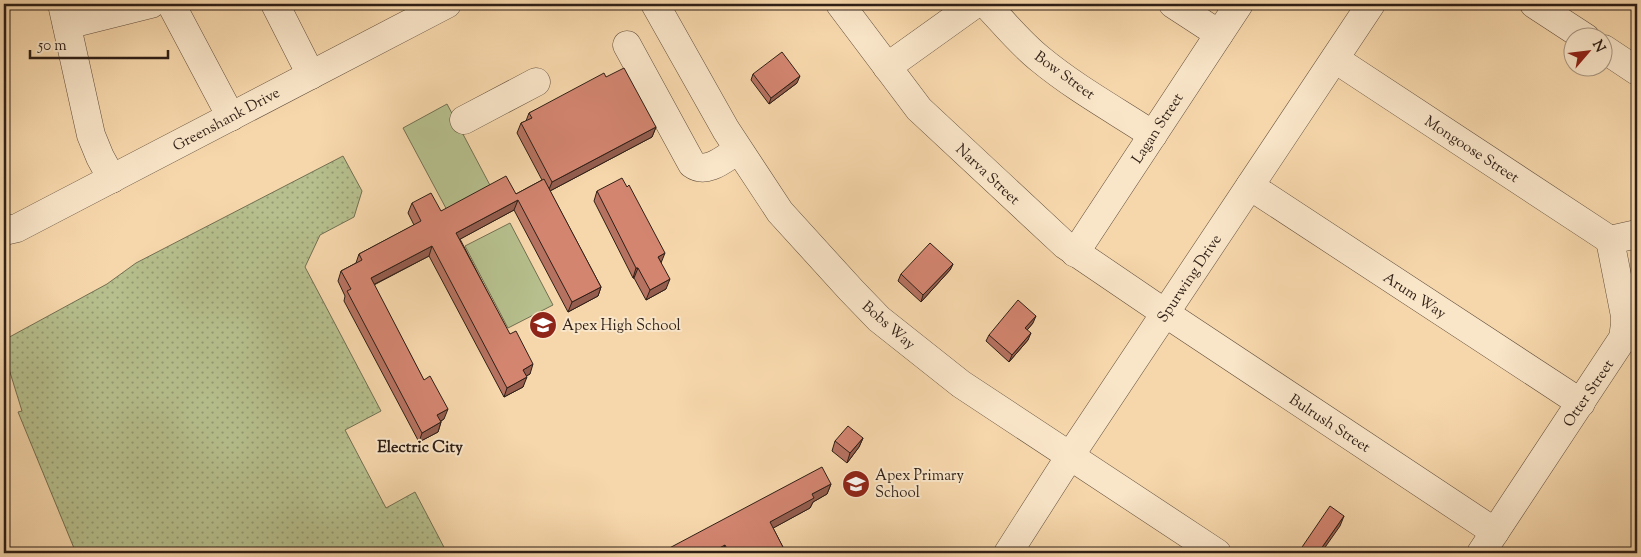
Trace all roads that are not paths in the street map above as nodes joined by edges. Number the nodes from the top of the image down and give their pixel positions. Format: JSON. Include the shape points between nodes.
{"nodes":[{"id":1,"x":151,"y":4,"type":"edge"},
{"id":2,"x":171,"y":4,"type":"edge"},
{"id":3,"x":275,"y":4,"type":"edge"},
{"id":4,"x":446,"y":4,"type":"edge"},
{"id":5,"x":655,"y":4,"type":"edge"},
{"id":6,"x":840,"y":4,"type":"edge"},
{"id":7,"x":975,"y":4,"type":"edge"},
{"id":8,"x":986,"y":4,"type":"edge"},
{"id":9,"x":1174,"y":4,"type":"edge"},
{"id":10,"x":1239,"y":4,"type":"edge"},
{"id":11,"x":1371,"y":4,"type":"edge"},
{"id":12,"x":1534,"y":4,"type":"edge"},
{"id":13,"x":411,"y":12,"type":"edge"},
{"id":14,"x":64,"y":14,"type":"edge"},
{"id":15,"x":1571,"y":28,"type":"edge"},
{"id":16,"x":1219,"y":34,"type":"junction"},
{"id":17,"x":627,"y":45,"type":"dead end"},
{"id":18,"x":1614,"y":56,"type":"edge"},
{"id":19,"x":1335,"y":58,"type":"junction"},
{"id":20,"x":887,"y":67,"type":"junction"},
{"id":21,"x":1637,"y":72,"type":"edge"},
{"id":22,"x":311,"y":75,"type":"junction"},
{"id":23,"x":536,"y":82,"type":"dead end"},
{"id":24,"x":231,"y":116,"type":"junction"},
{"id":25,"x":464,"y":120,"type":"dead end"},
{"id":26,"x":1152,"y":135,"type":"junction"},
{"id":27,"x":738,"y":150,"type":"junction"},
{"id":28,"x":112,"y":178,"type":"junction"},
{"id":29,"x":1250,"y":186,"type":"junction"},
{"id":30,"x":4,"y":232,"type":"edge"},
{"id":31,"x":1637,"y":234,"type":"edge"},
{"id":32,"x":1610,"y":240,"type":"junction"},
{"id":33,"x":1075,"y":253,"type":"junction"},
{"id":34,"x":1165,"y":313,"type":"junction"},
{"id":35,"x":1581,"y":403,"type":"junction"},
{"id":36,"x":1070,"y":456,"type":"junction"},
{"id":37,"x":1488,"y":543,"type":"edge"},
{"id":38,"x":1008,"y":553,"type":"edge"},
{"id":39,"x":1217,"y":553,"type":"edge"}],
"edges":[{"from":1,"to":14,"type":"street"},
{"from":2,"to":24,"type":"street"},
{"from":3,"to":22,"type":"street"},
{"from":4,"to":13,"type":"street","name":"Greenshank Drive"},
{"from":5,"to":27,"type":"street","name":"Bobs Way"},
{"from":6,"to":20,"type":"street","name":"Narva Street"},
{"from":7,"to":20,"type":"street"},
{"from":8,"to":26,"type":"street","name":"Bow Street","via":[[1040,59]]},
{"from":9,"to":16,"type":"street"},
{"from":10,"to":16,"type":"street","name":"Lagan Street"},
{"from":11,"to":19,"type":"street","name":"Spurwing Drive"},
{"from":12,"to":15,"type":"street"},
{"from":13,"to":22,"type":"street","name":"Greenshank Drive"},
{"from":14,"to":28,"type":"street","via":[[91,135]]},
{"from":16,"to":26,"type":"street","name":"Lagan Street"},
{"from":17,"to":27,"type":"street","via":[[682,165],[704,169]]},
{"from":18,"to":21,"type":"street"},
{"from":19,"to":29,"type":"street","name":"Spurwing Drive"},
{"from":19,"to":32,"type":"street","name":"Mongoose Street"},
{"from":20,"to":33,"type":"street","name":"Narva Street","via":[[919,109]]},
{"from":22,"to":24,"type":"street","name":"Greenshank Drive"},
{"from":23,"to":25,"type":"street"},
{"from":24,"to":28,"type":"street","name":"Greenshank Drive"},
{"from":26,"to":33,"type":"street","name":"Lagan Street"},
{"from":27,"to":36,"type":"street","name":"Bobs Way","via":[[780,212],[879,319],[961,384]]},
{"from":28,"to":30,"type":"street","name":"Greenshank Drive"},
{"from":29,"to":34,"type":"street","name":"Spurwing Drive"},
{"from":29,"to":35,"type":"street","name":"Arum Way"},
{"from":31,"to":32,"type":"street"},
{"from":32,"to":35,"type":"street","name":"Otter Street","via":[[1625,332]]},
{"from":33,"to":34,"type":"street","name":"Narva Street"},
{"from":34,"to":36,"type":"street","name":"Spurwing Drive"},
{"from":34,"to":37,"type":"street","name":"Bulrush Street"},
{"from":35,"to":37,"type":"street","name":"Otter Street"},
{"from":36,"to":38,"type":"street","name":"Spurwing Drive"},
{"from":36,"to":39,"type":"street","name":"Bobs Way"}]}
